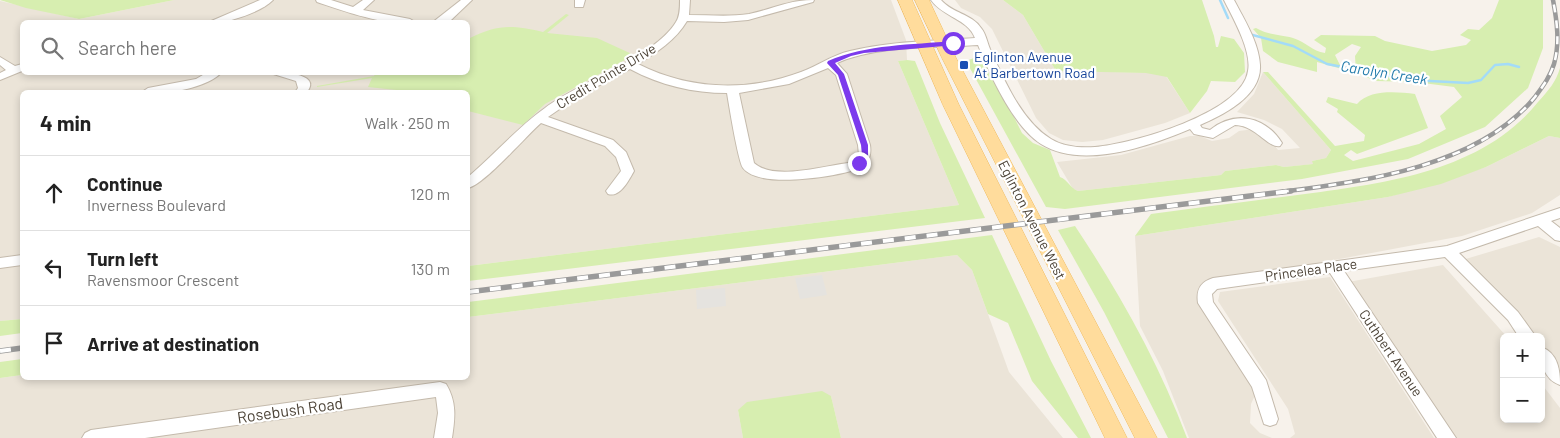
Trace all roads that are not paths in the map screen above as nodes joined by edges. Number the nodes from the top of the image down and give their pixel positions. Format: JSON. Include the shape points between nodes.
{"nodes":[{"id":1,"x":268,"y":0,"type":"edge"},
{"id":2,"x":321,"y":0,"type":"edge"},
{"id":3,"x":369,"y":0,"type":"edge"},
{"id":4,"x":467,"y":0,"type":"edge"},
{"id":5,"x":685,"y":0,"type":"edge"},
{"id":6,"x":809,"y":0,"type":"edge"},
{"id":7,"x":905,"y":0,"type":"edge"},
{"id":8,"x":922,"y":0,"type":"edge"},
{"id":9,"x":936,"y":0,"type":"edge"},
{"id":10,"x":1229,"y":0,"type":"edge"},
{"id":11,"x":355,"y":11,"type":"junction"},
{"id":12,"x":685,"y":18,"type":"junction"},
{"id":13,"x":220,"y":20,"type":"edge"},
{"id":14,"x":400,"y":20,"type":"edge"},
{"id":15,"x":443,"y":20,"type":"edge"},
{"id":16,"x":982,"y":44,"type":"junction"},
{"id":17,"x":934,"y":48,"type":"junction"},
{"id":18,"x":0,"y":60,"type":"edge"},
{"id":19,"x":830,"y":63,"type":"junction"},
{"id":20,"x":630,"y":64,"type":"junction"},
{"id":21,"x":18,"y":69,"type":"edge"},
{"id":22,"x":212,"y":75,"type":"edge"},
{"id":23,"x":282,"y":75,"type":"edge"},
{"id":24,"x":0,"y":77,"type":"edge"},
{"id":25,"x":732,"y":89,"type":"junction"},
{"id":26,"x":158,"y":90,"type":"edge"},
{"id":27,"x":303,"y":90,"type":"edge"},
{"id":28,"x":539,"y":118,"type":"junction"},
{"id":29,"x":1192,"y":124,"type":"junction"},
{"id":30,"x":1276,"y":143,"type":"dead end"},
{"id":31,"x":470,"y":182,"type":"edge"},
{"id":32,"x":613,"y":191,"type":"dead end"},
{"id":33,"x":1560,"y":213,"type":"edge"},
{"id":34,"x":1542,"y":221,"type":"junction"},
{"id":35,"x":1560,"y":236,"type":"edge"},
{"id":36,"x":1448,"y":251,"type":"junction"},
{"id":37,"x":20,"y":260,"type":"edge"},
{"id":38,"x":0,"y":263,"type":"edge"},
{"id":39,"x":1334,"y":268,"type":"junction"},
{"id":40,"x":1525,"y":333,"type":"edge"},
{"id":41,"x":1545,"y":359,"type":"edge"},
{"id":42,"x":1560,"y":378,"type":"edge"},
{"id":43,"x":1270,"y":419,"type":"dead end"},
{"id":44,"x":91,"y":438,"type":"edge"},
{"id":45,"x":444,"y":438,"type":"edge"},
{"id":46,"x":1116,"y":438,"type":"edge"},
{"id":47,"x":1146,"y":438,"type":"edge"},
{"id":48,"x":1447,"y":438,"type":"edge"}],
"edges":[{"from":1,"to":13,"type":"street"},
{"from":2,"to":11,"type":"street"},
{"from":3,"to":11,"type":"street"},
{"from":4,"to":15,"type":"street"},
{"from":5,"to":12,"type":"street"},
{"from":6,"to":12,"type":"street","via":[[749,17]]},
{"from":7,"to":17,"type":"main road","name":"Eglinton Avenue West"},
{"from":8,"to":17,"type":"main road","name":"Eglinton Avenue West"},
{"from":9,"to":16,"type":"street","via":[[975,28]]},
{"from":10,"to":29,"type":"street","via":[[1255,69],[1247,88],[1229,103]]},
{"from":11,"to":14,"type":"street"},
{"from":12,"to":20,"type":"street","name":"Credit Pointe Drive","via":[[670,36]]},
{"from":16,"to":17,"type":"street"},
{"from":16,"to":29,"type":"street","via":[[1026,124],[1040,138],[1063,149],[1096,151],[1119,148]]},
{"from":17,"to":19,"type":"street"},
{"from":17,"to":46,"type":"main road","name":"Eglinton Avenue West"},
{"from":17,"to":47,"type":"main road","name":"Eglinton Avenue West"},
{"from":18,"to":21,"type":"street"},
{"from":19,"to":25,"type":"street","via":[[786,80]]},
{"from":19,"to":25,"type":"street","via":[[841,74],[864,145],[865,155],[859,163],[850,166],[776,176],[755,172],[748,165]]},
{"from":20,"to":25,"type":"street","via":[[646,74],[686,86]]},
{"from":20,"to":28,"type":"street","name":"Credit Pointe Drive","via":[[577,91]]},
{"from":21,"to":24,"type":"street"},
{"from":22,"to":26,"type":"street","via":[[199,82]]},
{"from":23,"to":27,"type":"street","via":[[300,80],[304,84]]},
{"from":28,"to":31,"type":"street","name":"Credit Pointe Drive"},
{"from":28,"to":32,"type":"street","via":[[618,149],[628,171]]},
{"from":29,"to":30,"type":"street","via":[[1198,131],[1211,135],[1227,123],[1247,123]]},
{"from":33,"to":34,"type":"street","name":"Princelea Place"},
{"from":34,"to":35,"type":"street"},
{"from":34,"to":36,"type":"street","name":"Princelea Place"},
{"from":36,"to":39,"type":"street","name":"Princelea Place"},
{"from":36,"to":40,"type":"street"},
{"from":37,"to":38,"type":"street"},
{"from":39,"to":43,"type":"street","name":"Princelea Place","via":[[1213,284],[1204,292],[1206,303],[1260,385]]},
{"from":39,"to":48,"type":"street","name":"Cuthbert Avenue"},
{"from":41,"to":42,"type":"street"},
{"from":44,"to":45,"type":"street","name":"Rosebush Road","via":[[440,390],[446,397]]}]}
